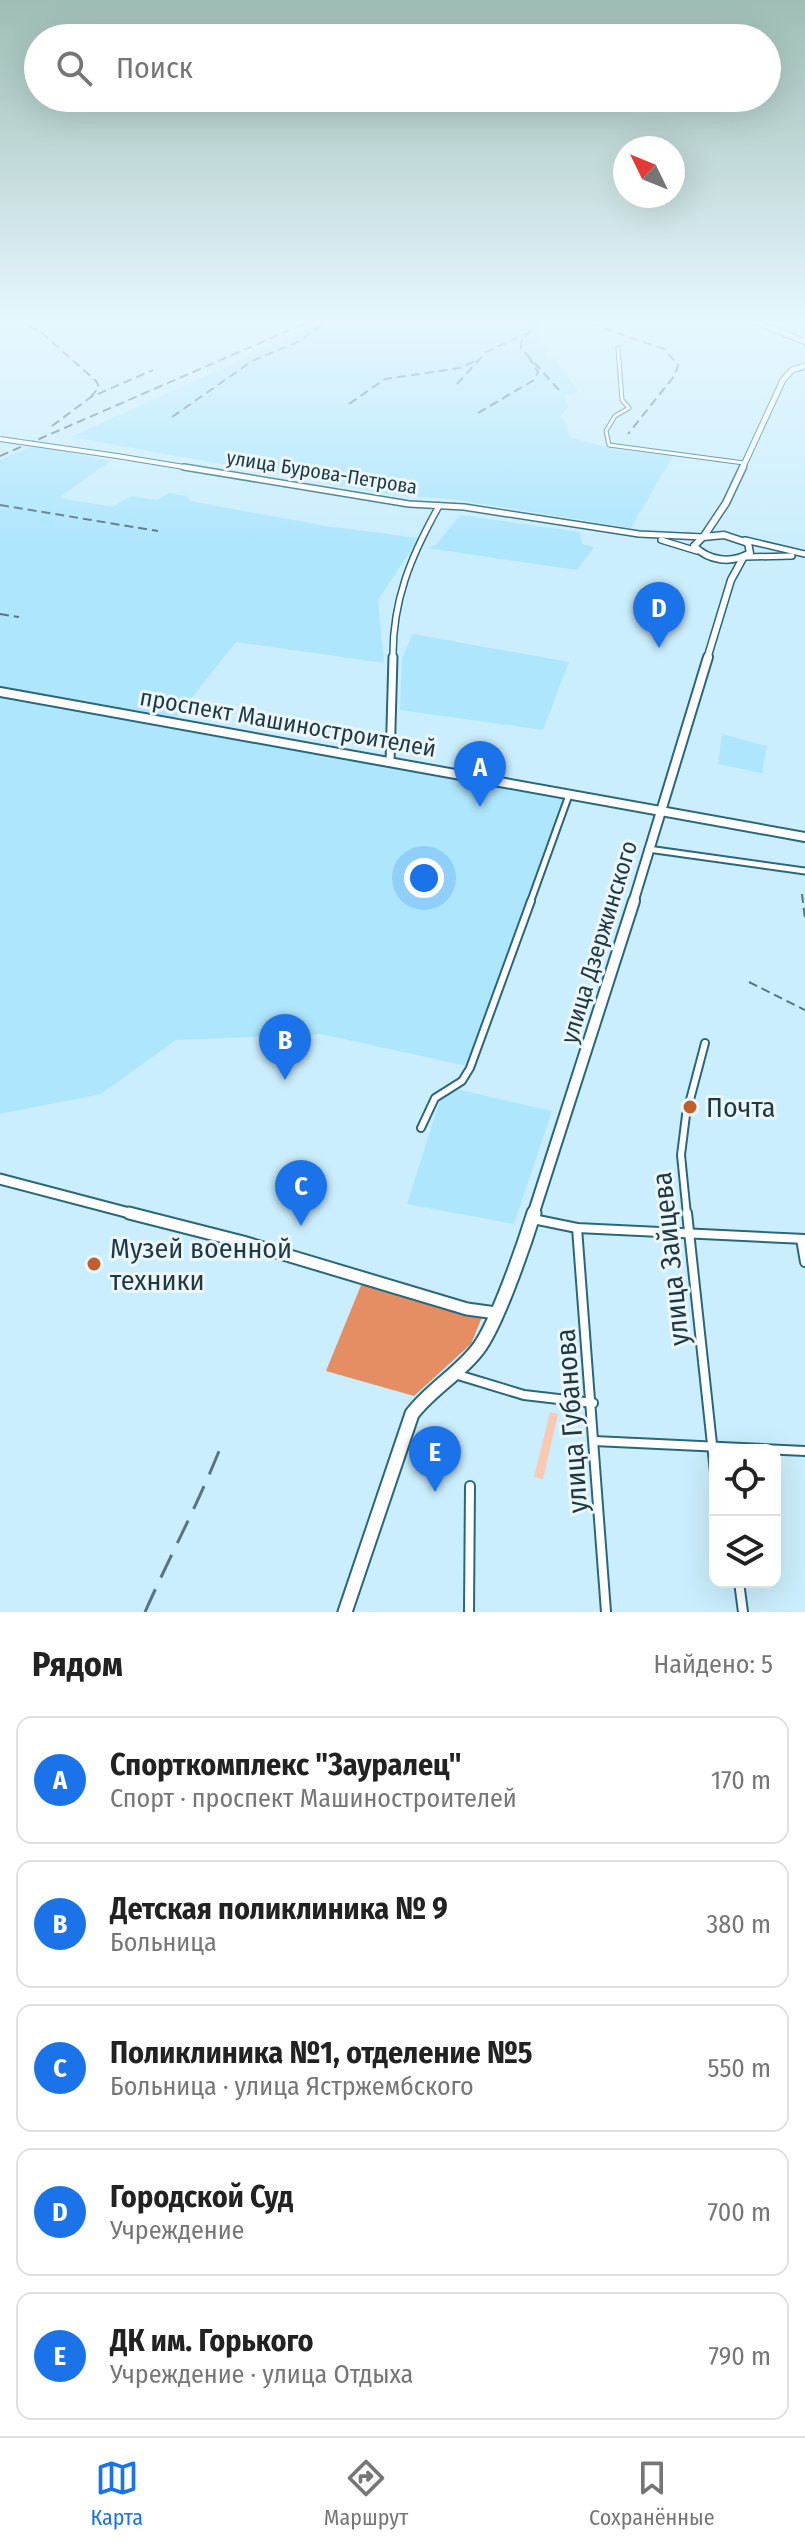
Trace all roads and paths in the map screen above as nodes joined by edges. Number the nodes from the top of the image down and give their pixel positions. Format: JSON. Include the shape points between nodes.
{"nodes":[{"id":1,"x":622,"y":394,"type":"edge"},
{"id":2,"x":776,"y":394,"type":"edge"},
{"id":3,"x":0,"y":439,"type":"edge"},
{"id":4,"x":744,"y":463,"type":"junction"},
{"id":5,"x":439,"y":506,"type":"junction"},
{"id":6,"x":719,"y":513,"type":"junction"},
{"id":7,"x":639,"y":534,"type":"junction"},
{"id":8,"x":703,"y":536,"type":"junction"},
{"id":9,"x":734,"y":537,"type":"junction"},
{"id":10,"x":742,"y":540,"type":"junction"},
{"id":11,"x":700,"y":553,"type":"junction"},
{"id":12,"x":805,"y":555,"type":"edge"},
{"id":13,"x":744,"y":558,"type":"junction"},
{"id":14,"x":731,"y":580,"type":"junction"},
{"id":15,"x":0,"y":692,"type":"edge"},
{"id":16,"x":390,"y":762,"type":"junction"},
{"id":17,"x":569,"y":794,"type":"junction"},
{"id":18,"x":661,"y":810,"type":"junction"},
{"id":19,"x":805,"y":837,"type":"edge"},
{"id":20,"x":648,"y":849,"type":"junction"},
{"id":21,"x":805,"y":871,"type":"edge"},
{"id":22,"x":705,"y":1043,"type":"dead end"},
{"id":23,"x":421,"y":1128,"type":"dead end"},
{"id":24,"x":0,"y":1179,"type":"edge"},
{"id":25,"x":532,"y":1219,"type":"junction"},
{"id":26,"x":577,"y":1228,"type":"junction"},
{"id":27,"x":691,"y":1232,"type":"junction"},
{"id":28,"x":803,"y":1239,"type":"edge"},
{"id":29,"x":805,"y":1262,"type":"edge"},
{"id":30,"x":496,"y":1313,"type":"junction"},
{"id":31,"x":452,"y":1373,"type":"junction"},
{"id":32,"x":593,"y":1403,"type":"junction"},
{"id":33,"x":594,"y":1441,"type":"junction"},
{"id":34,"x":711,"y":1444,"type":"edge"},
{"id":35,"x":709,"y":1445,"type":"edge"},
{"id":36,"x":781,"y":1449,"type":"edge"},
{"id":37,"x":805,"y":1451,"type":"edge"},
{"id":38,"x":470,"y":1486,"type":"dead end"},
{"id":39,"x":740,"y":1588,"type":"edge"},
{"id":40,"x":345,"y":1612,"type":"edge"},
{"id":41,"x":469,"y":1612,"type":"edge"},
{"id":42,"x":606,"y":1612,"type":"edge"},
{"id":43,"x":743,"y":1612,"type":"edge"}],
"edges":[{"from":1,"to":4,"type":"street","via":[[629,408],[615,416],[606,431],[609,445]]},
{"from":2,"to":4,"type":"main road"},
{"from":3,"to":5,"type":"main road","name":"улица Бурова-Петрова","bridge":true},
{"from":4,"to":6,"type":"main road"},
{"from":5,"to":7,"type":"main road","name":"улица Бурова-Петрова"},
{"from":5,"to":16,"type":"main road","via":[[394,613]]},
{"from":6,"to":8,"type":"main road"},
{"from":6,"to":9,"type":"main road","via":[[720,525]]},
{"from":7,"to":8,"type":"main road","name":"улица Бурова-Петрова"},
{"from":7,"to":11,"type":"main road","name":"улица Бурова-Петрова"},
{"from":8,"to":9,"type":"main road"},
{"from":8,"to":11,"type":"main road","via":[[694,542]]},
{"from":9,"to":10,"type":"main road"},
{"from":10,"to":12,"type":"main road"},
{"from":10,"to":13,"type":"main road","via":[[751,549]]},
{"from":11,"to":13,"type":"main road"},
{"from":11,"to":14,"type":"main road","via":[[724,567]]},
{"from":12,"to":13,"type":"main road"},
{"from":13,"to":14,"type":"main road","name":"улица Дзержинского"},
{"from":14,"to":18,"type":"main road","name":"улица Дзержинского"},
{"from":15,"to":16,"type":"main road","name":"проспект Машиностроителей"},
{"from":16,"to":17,"type":"main road","name":"проспект Машиностроителей"},
{"from":17,"to":18,"type":"main road","name":"проспект Машиностроителей"},
{"from":17,"to":23,"type":"street","via":[[470,1068],[462,1081],[435,1098]]},
{"from":18,"to":19,"type":"main road","name":"проспект Машиностроителей"},
{"from":18,"to":20,"type":"main road","name":"улица Дзержинского"},
{"from":20,"to":21,"type":"street"},
{"from":20,"to":25,"type":"main road","name":"улица Дзержинского"},
{"from":22,"to":27,"type":"street","name":"улица Зайцева","via":[[681,1144]]},
{"from":24,"to":30,"type":"main road"},
{"from":25,"to":26,"type":"street"},
{"from":25,"to":30,"type":"main road","name":"улица Дзержинского"},
{"from":26,"to":27,"type":"street"},
{"from":26,"to":32,"type":"street","name":"улица Губанова"},
{"from":27,"to":28,"type":"street"},
{"from":27,"to":34,"type":"street","name":"улица Зайцева"},
{"from":28,"to":29,"type":"street"},
{"from":30,"to":31,"type":"main road","name":"улица Дзержинского","via":[[478,1349]]},
{"from":31,"to":32,"type":"street","via":[[485,1386],[564,1403]]},
{"from":31,"to":40,"type":"main road","name":"улица Дзержинского","via":[[412,1414]]},
{"from":32,"to":33,"type":"street","name":"улица Губанова"},
{"from":33,"to":35,"type":"street"},
{"from":33,"to":42,"type":"street","name":"улица Губанова"},
{"from":36,"to":37,"type":"street"},
{"from":38,"to":41,"type":"street"},
{"from":39,"to":43,"type":"street"}]}
